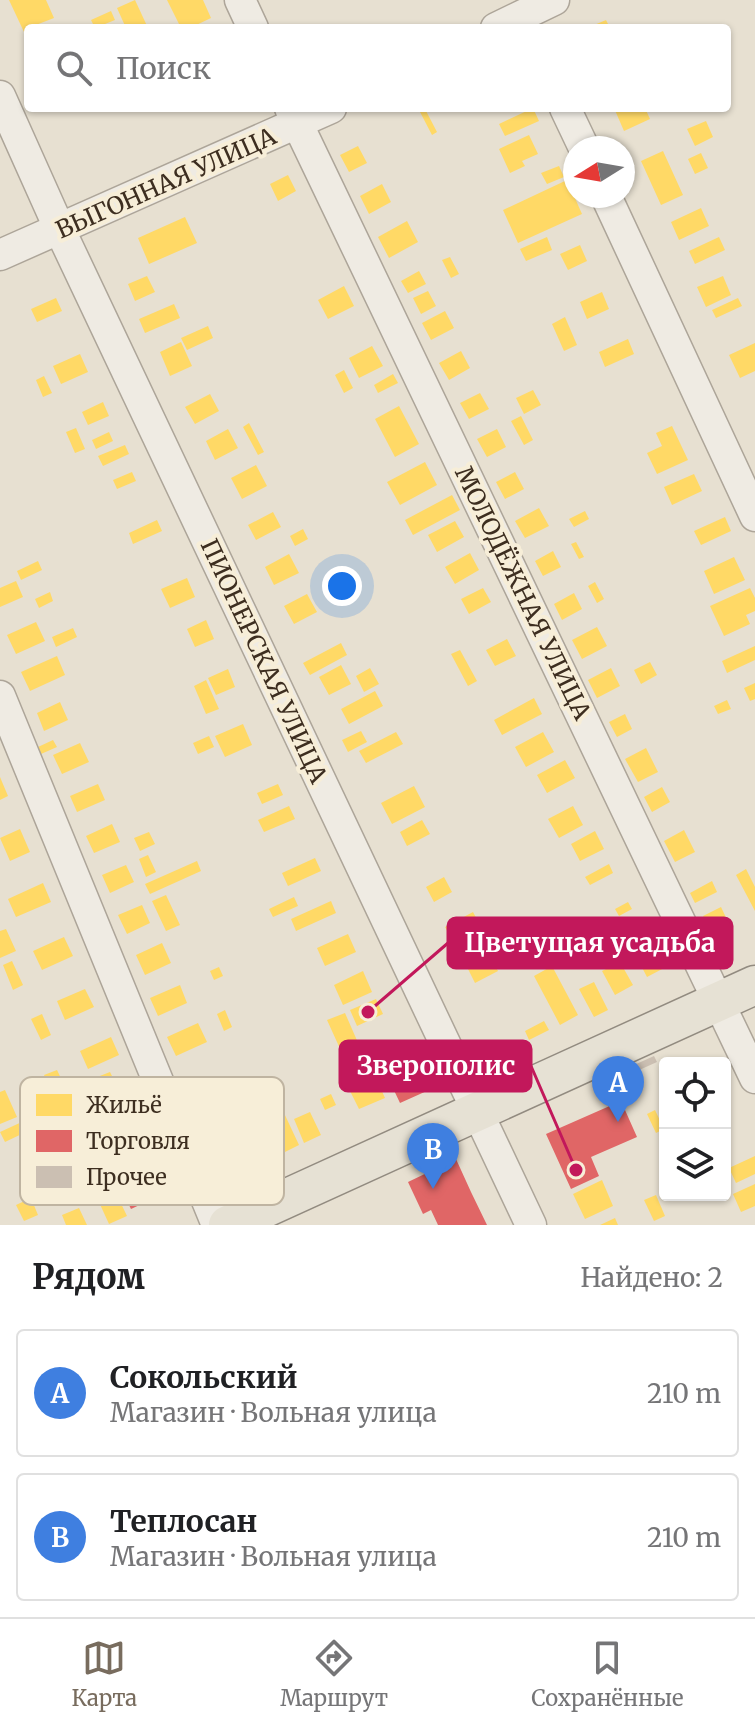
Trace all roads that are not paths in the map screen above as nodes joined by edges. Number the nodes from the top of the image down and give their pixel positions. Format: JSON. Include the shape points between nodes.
{"nodes":[{"id":1,"x":240,"y":0,"type":"edge"},
{"id":2,"x":554,"y":0,"type":"edge"},
{"id":3,"x":515,"y":18,"type":"edge"},
{"id":4,"x":251,"y":24,"type":"edge"},
{"id":5,"x":0,"y":96,"type":"edge"},
{"id":6,"x":567,"y":112,"type":"edge"},
{"id":7,"x":293,"y":116,"type":"edge"},
{"id":8,"x":578,"y":136,"type":"edge"},
{"id":9,"x":612,"y":208,"type":"edge"},
{"id":10,"x":60,"y":230,"type":"junction"},
{"id":11,"x":0,"y":255,"type":"edge"},
{"id":12,"x":755,"y":516,"type":"edge"},
{"id":13,"x":0,"y":696,"type":"edge"},
{"id":14,"x":755,"y":985,"type":"edge"},
{"id":15,"x":720,"y":1002,"type":"junction"},
{"id":16,"x":165,"y":1077,"type":"edge"},
{"id":17,"x":755,"y":1078,"type":"edge"},
{"id":18,"x":477,"y":1111,"type":"junction"},
{"id":19,"x":284,"y":1199,"type":"edge"},
{"id":20,"x":220,"y":1205,"type":"edge"},
{"id":21,"x":270,"y":1205,"type":"edge"},
{"id":22,"x":228,"y":1224,"type":"edge"},
{"id":23,"x":531,"y":1225,"type":"edge"}],
"edges":[{"from":1,"to":4,"type":"street"},
{"from":2,"to":3,"type":"street"},
{"from":5,"to":10,"type":"street","name":"ПИОНЕРСКАЯ УЛИЦА"},
{"from":6,"to":8,"type":"street"},
{"from":7,"to":10,"type":"street","name":"ВЫГОННАЯ УЛИЦА"},
{"from":7,"to":15,"type":"street","name":"МОЛОДЁЖНАЯ УЛИЦА"},
{"from":9,"to":12,"type":"street"},
{"from":10,"to":11,"type":"street","name":"ВЫГОННАЯ УЛИЦА"},
{"from":10,"to":18,"type":"street","name":"ПИОНЕРСКАЯ УЛИЦА"},
{"from":13,"to":16,"type":"street"},
{"from":14,"to":15,"type":"main road"},
{"from":15,"to":17,"type":"street","name":"МОЛОДЁЖНАЯ УЛИЦА"},
{"from":15,"to":18,"type":"main road"},
{"from":18,"to":19,"type":"main road"},
{"from":18,"to":23,"type":"street","name":"ПИОНЕРСКАЯ УЛИЦА"},
{"from":20,"to":22,"type":"street"},
{"from":21,"to":22,"type":"main road"}]}
